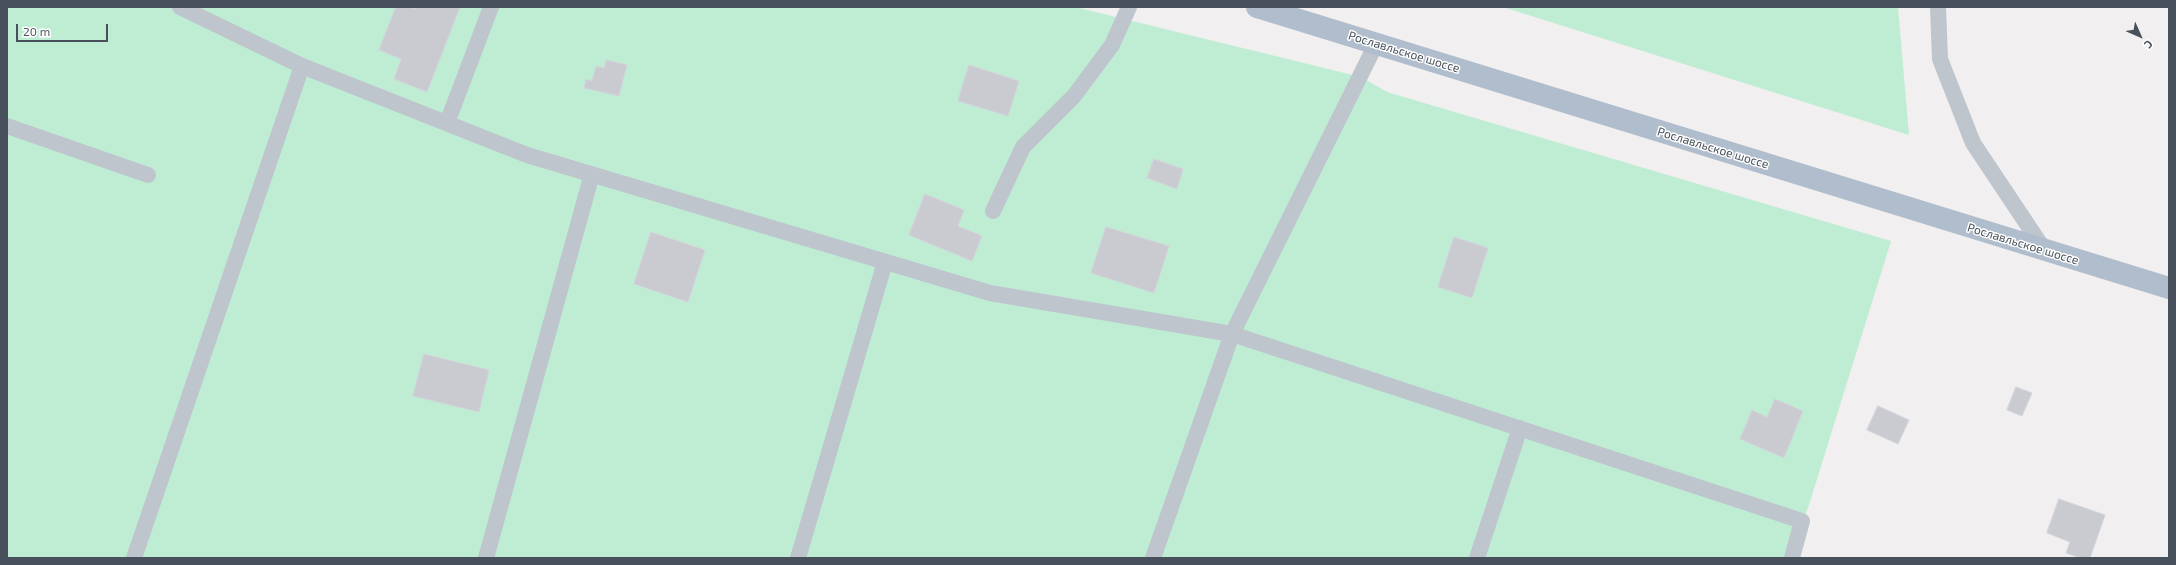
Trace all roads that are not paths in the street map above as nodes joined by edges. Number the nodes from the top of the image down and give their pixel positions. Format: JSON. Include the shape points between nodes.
{"nodes":[{"id":1,"x":180,"y":7,"type":"edge"},
{"id":2,"x":491,"y":7,"type":"edge"},
{"id":3,"x":1129,"y":7,"type":"edge"},
{"id":4,"x":1257,"y":7,"type":"edge"},
{"id":5,"x":1938,"y":7,"type":"edge"},
{"id":6,"x":1376,"y":44,"type":"junction"},
{"id":7,"x":302,"y":66,"type":"junction"},
{"id":8,"x":447,"y":123,"type":"junction"},
{"id":9,"x":7,"y":126,"type":"edge"},
{"id":10,"x":592,"y":174,"type":"junction"},
{"id":11,"x":148,"y":176,"type":"dead end"},
{"id":12,"x":993,"y":211,"type":"dead end"},
{"id":13,"x":2045,"y":251,"type":"junction"},
{"id":14,"x":885,"y":262,"type":"junction"},
{"id":15,"x":2169,"y":288,"type":"edge"},
{"id":16,"x":1232,"y":334,"type":"junction"},
{"id":17,"x":1520,"y":428,"type":"junction"},
{"id":18,"x":134,"y":558,"type":"edge"},
{"id":19,"x":486,"y":558,"type":"edge"},
{"id":20,"x":798,"y":558,"type":"edge"},
{"id":21,"x":1153,"y":558,"type":"edge"},
{"id":22,"x":1477,"y":558,"type":"edge"},
{"id":23,"x":1792,"y":558,"type":"edge"}],
"edges":[{"from":1,"to":7,"type":"lane"},
{"from":2,"to":8,"type":"lane"},
{"from":3,"to":12,"type":"lane","via":[[1112,45],[1074,96],[1022,147]]},
{"from":4,"to":6,"type":"main road","name":"Рославльское шоссе"},
{"from":5,"to":13,"type":"lane","via":[[1940,59],[1972,143]]},
{"from":6,"to":13,"type":"main road","name":"Рославльское шоссе"},
{"from":6,"to":16,"type":"lane"},
{"from":7,"to":8,"type":"lane"},
{"from":7,"to":18,"type":"lane"},
{"from":8,"to":10,"type":"lane","via":[[527,155]]},
{"from":9,"to":11,"type":"lane"},
{"from":10,"to":14,"type":"lane"},
{"from":10,"to":19,"type":"lane"},
{"from":13,"to":15,"type":"main road","name":"Рославльское шоссе"},
{"from":14,"to":16,"type":"lane","via":[[990,293]]},
{"from":14,"to":20,"type":"lane"},
{"from":16,"to":17,"type":"lane"},
{"from":16,"to":21,"type":"lane"},
{"from":17,"to":22,"type":"lane"},
{"from":17,"to":23,"type":"lane","via":[[1802,521]]}]}
